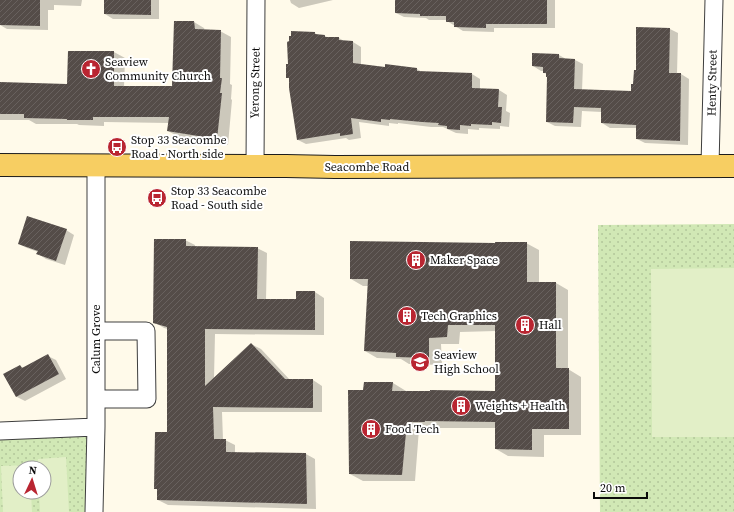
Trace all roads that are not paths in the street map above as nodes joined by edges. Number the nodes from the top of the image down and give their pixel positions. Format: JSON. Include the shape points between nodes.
{"nodes":[{"id":1,"x":256,"y":0,"type":"edge"},
{"id":2,"x":714,"y":0,"type":"edge"},
{"id":3,"x":0,"y":165,"type":"edge"},
{"id":4,"x":96,"y":166,"type":"junction"},
{"id":5,"x":255,"y":166,"type":"junction"},
{"id":6,"x":710,"y":166,"type":"junction"},
{"id":7,"x":734,"y":166,"type":"edge"},
{"id":8,"x":96,"y":331,"type":"junction"},
{"id":9,"x":96,"y":399,"type":"junction"},
{"id":10,"x":96,"y":426,"type":"junction"},
{"id":11,"x":0,"y":431,"type":"edge"},
{"id":12,"x":94,"y":512,"type":"edge"}],
"edges":[{"from":1,"to":5,"type":"street","name":"Yerong Street"},
{"from":2,"to":6,"type":"street","name":"Henty Street"},
{"from":3,"to":4,"type":"main road","name":"Seacombe Road"},
{"from":4,"to":5,"type":"main road","name":"Seacombe Road"},
{"from":4,"to":8,"type":"street","name":"Calum Grove"},
{"from":5,"to":6,"type":"main road","name":"Seacombe Road"},
{"from":6,"to":7,"type":"main road","name":"Seacombe Road"},
{"from":8,"to":9,"type":"street","name":"Calum Grove"},
{"from":8,"to":9,"type":"street","via":[[146,331],[147,398]]},
{"from":9,"to":10,"type":"street","name":"Calum Grove"},
{"from":10,"to":11,"type":"street"},
{"from":10,"to":12,"type":"street","name":"Calum Grove"}]}
